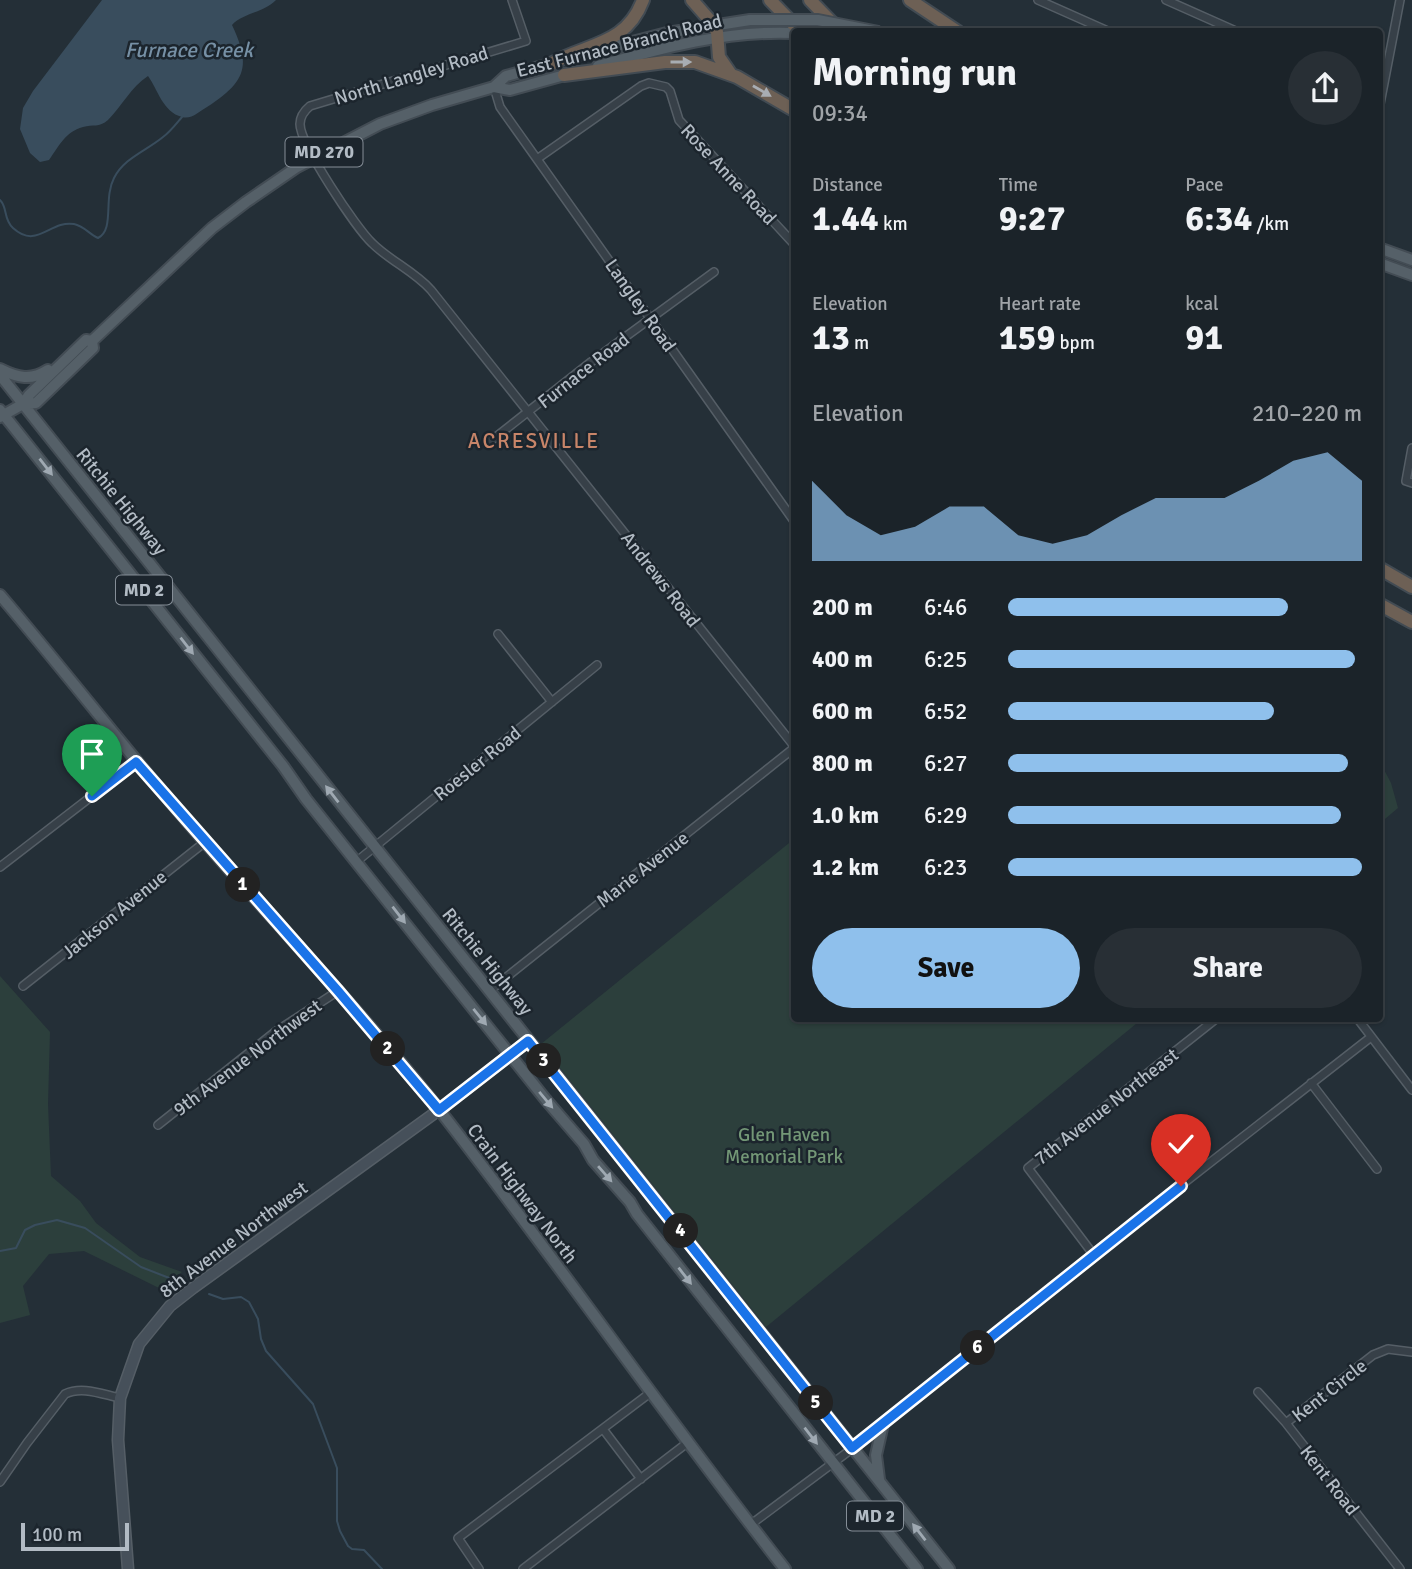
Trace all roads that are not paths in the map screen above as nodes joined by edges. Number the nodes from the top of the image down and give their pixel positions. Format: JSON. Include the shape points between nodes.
{"nodes":[{"id":1,"x":512,"y":0,"type":"edge"},
{"id":2,"x":643,"y":0,"type":"edge"},
{"id":3,"x":692,"y":0,"type":"edge"},
{"id":4,"x":770,"y":0,"type":"edge"},
{"id":5,"x":810,"y":0,"type":"edge"},
{"id":6,"x":910,"y":0,"type":"edge"},
{"id":7,"x":1038,"y":0,"type":"edge"},
{"id":8,"x":1400,"y":0,"type":"edge"},
{"id":9,"x":1171,"y":1,"type":"edge"},
{"id":10,"x":713,"y":24,"type":"junction"},
{"id":11,"x":797,"y":28,"type":"edge"},
{"id":12,"x":837,"y":28,"type":"edge"},
{"id":13,"x":859,"y":28,"type":"edge"},
{"id":14,"x":952,"y":28,"type":"edge"},
{"id":15,"x":1101,"y":28,"type":"edge"},
{"id":16,"x":1229,"y":28,"type":"edge"},
{"id":17,"x":791,"y":33,"type":"edge"},
{"id":18,"x":718,"y":38,"type":"junction"},
{"id":19,"x":551,"y":64,"type":"junction"},
{"id":20,"x":730,"y":73,"type":"junction"},
{"id":21,"x":564,"y":75,"type":"junction"},
{"id":22,"x":1383,"y":81,"type":"edge"},
{"id":23,"x":494,"y":87,"type":"junction"},
{"id":24,"x":791,"y":108,"type":"edge"},
{"id":25,"x":314,"y":157,"type":"junction"},
{"id":26,"x":537,"y":159,"type":"junction"},
{"id":27,"x":791,"y":241,"type":"edge"},
{"id":28,"x":1383,"y":249,"type":"edge"},
{"id":29,"x":1412,"y":260,"type":"edge"},
{"id":30,"x":1383,"y":264,"type":"edge"},
{"id":31,"x":714,"y":272,"type":"dead end"},
{"id":32,"x":1412,"y":275,"type":"edge"},
{"id":33,"x":650,"y":319,"type":"junction"},
{"id":34,"x":92,"y":341,"type":"junction"},
{"id":35,"x":73,"y":352,"type":"junction"},
{"id":36,"x":0,"y":369,"type":"edge"},
{"id":37,"x":0,"y":375,"type":"edge"},
{"id":38,"x":23,"y":404,"type":"junction"},
{"id":39,"x":529,"y":412,"type":"junction"},
{"id":40,"x":1,"y":413,"type":"edge"},
{"id":41,"x":487,"y":444,"type":"dead end"},
{"id":42,"x":1412,"y":448,"type":"edge"},
{"id":43,"x":1411,"y":462,"type":"edge"},
{"id":44,"x":1409,"y":482,"type":"edge"},
{"id":45,"x":791,"y":517,"type":"edge"},
{"id":46,"x":1383,"y":571,"type":"edge"},
{"id":47,"x":1412,"y":587,"type":"edge"},
{"id":48,"x":0,"y":595,"type":"edge"},
{"id":49,"x":1383,"y":606,"type":"edge"},
{"id":50,"x":1412,"y":622,"type":"edge"},
{"id":51,"x":498,"y":634,"type":"dead end"},
{"id":52,"x":597,"y":665,"type":"dead end"},
{"id":53,"x":552,"y":702,"type":"junction"},
{"id":54,"x":791,"y":743,"type":"edge"},
{"id":55,"x":791,"y":749,"type":"edge"},
{"id":56,"x":136,"y":762,"type":"junction"},
{"id":57,"x":205,"y":842,"type":"junction"},
{"id":58,"x":375,"y":847,"type":"junction"},
{"id":59,"x":356,"y":862,"type":"junction"},
{"id":60,"x":0,"y":867,"type":"edge"},
{"id":61,"x":23,"y":986,"type":"dead end"},
{"id":62,"x":338,"y":991,"type":"junction"},
{"id":63,"x":489,"y":991,"type":"junction"},
{"id":64,"x":1212,"y":1022,"type":"edge"},
{"id":65,"x":1360,"y":1022,"type":"edge"},
{"id":66,"x":1371,"y":1037,"type":"junction"},
{"id":67,"x":528,"y":1041,"type":"junction"},
{"id":68,"x":510,"y":1055,"type":"junction"},
{"id":69,"x":1311,"y":1083,"type":"junction"},
{"id":70,"x":1412,"y":1090,"type":"edge"},
{"id":71,"x":439,"y":1110,"type":"junction"},
{"id":72,"x":158,"y":1125,"type":"dead end"},
{"id":73,"x":1377,"y":1169,"type":"dead end"},
{"id":74,"x":1093,"y":1254,"type":"junction"},
{"id":75,"x":1412,"y":1352,"type":"edge"},
{"id":76,"x":1258,"y":1392,"type":"dead end"},
{"id":77,"x":650,"y":1393,"type":"junction"},
{"id":78,"x":120,"y":1398,"type":"junction"},
{"id":79,"x":1286,"y":1423,"type":"junction"},
{"id":80,"x":883,"y":1424,"type":"junction"},
{"id":81,"x":603,"y":1429,"type":"junction"},
{"id":82,"x":687,"y":1443,"type":"junction"},
{"id":83,"x":852,"y":1448,"type":"junction"},
{"id":84,"x":832,"y":1463,"type":"junction"},
{"id":85,"x":641,"y":1479,"type":"junction"},
{"id":86,"x":0,"y":1482,"type":"edge"},
{"id":87,"x":880,"y":1482,"type":"junction"},
{"id":88,"x":750,"y":1525,"type":"junction"},
{"id":89,"x":128,"y":1569,"type":"edge"},
{"id":90,"x":479,"y":1569,"type":"edge"},
{"id":91,"x":523,"y":1569,"type":"edge"},
{"id":92,"x":785,"y":1569,"type":"edge"},
{"id":93,"x":917,"y":1569,"type":"edge"},
{"id":94,"x":949,"y":1569,"type":"edge"},
{"id":95,"x":1400,"y":1569,"type":"edge"}],
"edges":[{"from":1,"to":25,"type":"street","name":"North Langley Road","via":[[526,41],[310,106],[300,122]]},
{"from":2,"to":19,"type":"highway","via":[[634,20],[615,36]]},
{"from":3,"to":10,"type":"highway"},
{"from":4,"to":11,"type":"highway"},
{"from":5,"to":12,"type":"highway"},
{"from":6,"to":14,"type":"highway"},
{"from":7,"to":15,"type":"street"},
{"from":8,"to":22,"type":"street"},
{"from":9,"to":16,"type":"street"},
{"from":10,"to":13,"type":"main road","name":"East Furnace Branch Road","number":"MD 270","bridge":true,"via":[[818,20]]},
{"from":10,"to":18,"type":"highway"},
{"from":10,"to":19,"type":"main road","name":"East Furnace Branch Road","number":"MD 270"},
{"from":17,"to":18,"type":"main road","name":"East Furnace Branch Road","number":"MD 270"},
{"from":18,"to":20,"type":"highway","via":[[719,57]]},
{"from":18,"to":21,"type":"main road","name":"East Furnace Branch Road","number":"MD 270"},
{"from":19,"to":23,"type":"main road","name":"East Furnace Branch Road","number":"MD 270","via":[[506,76]]},
{"from":21,"to":20,"type":"highway","one_way":true,"via":[[678,61]]},
{"from":20,"to":24,"type":"highway","one_way":true},
{"from":21,"to":23,"type":"main road","name":"East Furnace Branch Road","number":"MD 270","via":[[510,90]]},
{"from":23,"to":25,"type":"main road","name":"East Furnace Branch Road","number":"MD 270","via":[[397,117]]},
{"from":23,"to":26,"type":"street","name":"Langley Road","via":[[499,107]]},
{"from":25,"to":34,"type":"main road","name":"East Furnace Branch Road","number":"MD 270","via":[[212,228]]},
{"from":25,"to":39,"type":"street","name":"Andrews Road","via":[[361,231],[384,254],[419,276]]},
{"from":26,"to":27,"type":"street","name":"Rose Anne Road","via":[[642,86],[658,83],[670,91],[678,120]]},
{"from":26,"to":33,"type":"street","name":"Langley Road"},
{"from":28,"to":29,"type":"main road"},
{"from":30,"to":32,"type":"main road"},
{"from":31,"to":33,"type":"street","name":"Furnace Road"},
{"from":33,"to":39,"type":"street","name":"Furnace Road"},
{"from":33,"to":45,"type":"street","name":"Langley Road"},
{"from":34,"to":35,"type":"main road","name":"East Furnace Branch Road","number":"MD 270","via":[[86,340]]},
{"from":34,"to":38,"type":"main road","name":"East Furnace Branch Road","number":"MD 270","via":[[93,348],[36,403]]},
{"from":35,"to":36,"type":"main road","via":[[34,378]]},
{"from":35,"to":38,"type":"main road","name":"East Furnace Branch Road","number":"MD 270"},
{"from":37,"to":38,"type":"main road","name":"Ritchie Highway","number":"MD 2"},
{"from":38,"to":40,"type":"main road","number":"MD 270"},
{"from":58,"to":38,"type":"main road","name":"Ritchie Highway","number":"MD 2","one_way":true},
{"from":39,"to":41,"type":"street","name":"Furnace Road"},
{"from":39,"to":54,"type":"street","name":"Andrews Road"},
{"from":40,"to":59,"type":"main road","name":"Ritchie Highway","number":"MD 2","one_way":true},
{"from":42,"to":43,"type":"street"},
{"from":43,"to":44,"type":"street"},
{"from":46,"to":47,"type":"highway"},
{"from":48,"to":56,"type":"main road","name":"Crain Highway North"},
{"from":49,"to":50,"type":"highway"},
{"from":51,"to":53,"type":"street"},
{"from":52,"to":53,"type":"street","name":"Roesler Road"},
{"from":53,"to":58,"type":"street","name":"Roesler Road"},
{"from":55,"to":63,"type":"street","name":"Marie Avenue"},
{"from":56,"to":57,"type":"main road","name":"Crain Highway North"},
{"from":56,"to":60,"type":"street"},
{"from":57,"to":61,"type":"street","name":"Jackson Avenue"},
{"from":57,"to":62,"type":"main road","name":"Crain Highway North"},
{"from":58,"to":59,"type":"street","name":"Roesler Road"},
{"from":58,"to":63,"type":"main road","name":"Ritchie Highway","number":"MD 2"},
{"from":59,"to":68,"type":"main road","name":"Ritchie Highway","number":"MD 2","one_way":true},
{"from":62,"to":71,"type":"main road","name":"Crain Highway North"},
{"from":62,"to":72,"type":"street","name":"9th Avenue Northwest","via":[[275,1032]]},
{"from":63,"to":67,"type":"main road","name":"Ritchie Highway","number":"MD 2"},
{"from":64,"to":74,"type":"street","name":"7th Avenue Northeast","via":[[1028,1168]]},
{"from":65,"to":66,"type":"street"},
{"from":66,"to":69,"type":"street"},
{"from":66,"to":70,"type":"street"},
{"from":67,"to":68,"type":"street","name":"8th Avenue Northwest"},
{"from":67,"to":83,"type":"main road","name":"Ritchie Highway","number":"MD 2"},
{"from":68,"to":71,"type":"street","name":"8th Avenue Northwest"},
{"from":68,"to":84,"type":"main road","name":"Ritchie Highway","number":"MD 2","one_way":true},
{"from":69,"to":73,"type":"street"},
{"from":69,"to":74,"type":"street"},
{"from":71,"to":77,"type":"main road","name":"Crain Highway North"},
{"from":71,"to":78,"type":"street","name":"8th Avenue Northwest","via":[[170,1306],[139,1344]]},
{"from":74,"to":80,"type":"street"},
{"from":75,"to":79,"type":"street","name":"Kent Circle","via":[[1388,1349],[1373,1355]]},
{"from":76,"to":79,"type":"street","name":"Kent Road"},
{"from":77,"to":81,"type":"street"},
{"from":77,"to":82,"type":"main road","name":"Crain Highway North"},
{"from":78,"to":86,"type":"street","via":[[83,1390],[65,1394]]},
{"from":78,"to":89,"type":"street","name":"8th Avenue Northwest","via":[[118,1440]]},
{"from":79,"to":95,"type":"street","name":"Kent Road"},
{"from":80,"to":83,"type":"street"},
{"from":80,"to":87,"type":"main road","via":[[876,1455]]},
{"from":81,"to":85,"type":"street"},
{"from":81,"to":90,"type":"street","via":[[458,1538]]},
{"from":82,"to":85,"type":"street"},
{"from":82,"to":88,"type":"main road","name":"Crain Highway North"},
{"from":83,"to":84,"type":"street"},
{"from":83,"to":87,"type":"main road","name":"Ritchie Highway","number":"MD 2"},
{"from":84,"to":88,"type":"street"},
{"from":84,"to":93,"type":"main road","name":"Ritchie Highway","number":"MD 2"},
{"from":85,"to":91,"type":"street"},
{"from":94,"to":87,"type":"main road","name":"Ritchie Highway","number":"MD 2","one_way":true},
{"from":88,"to":92,"type":"main road","name":"Crain Highway North"}]}
